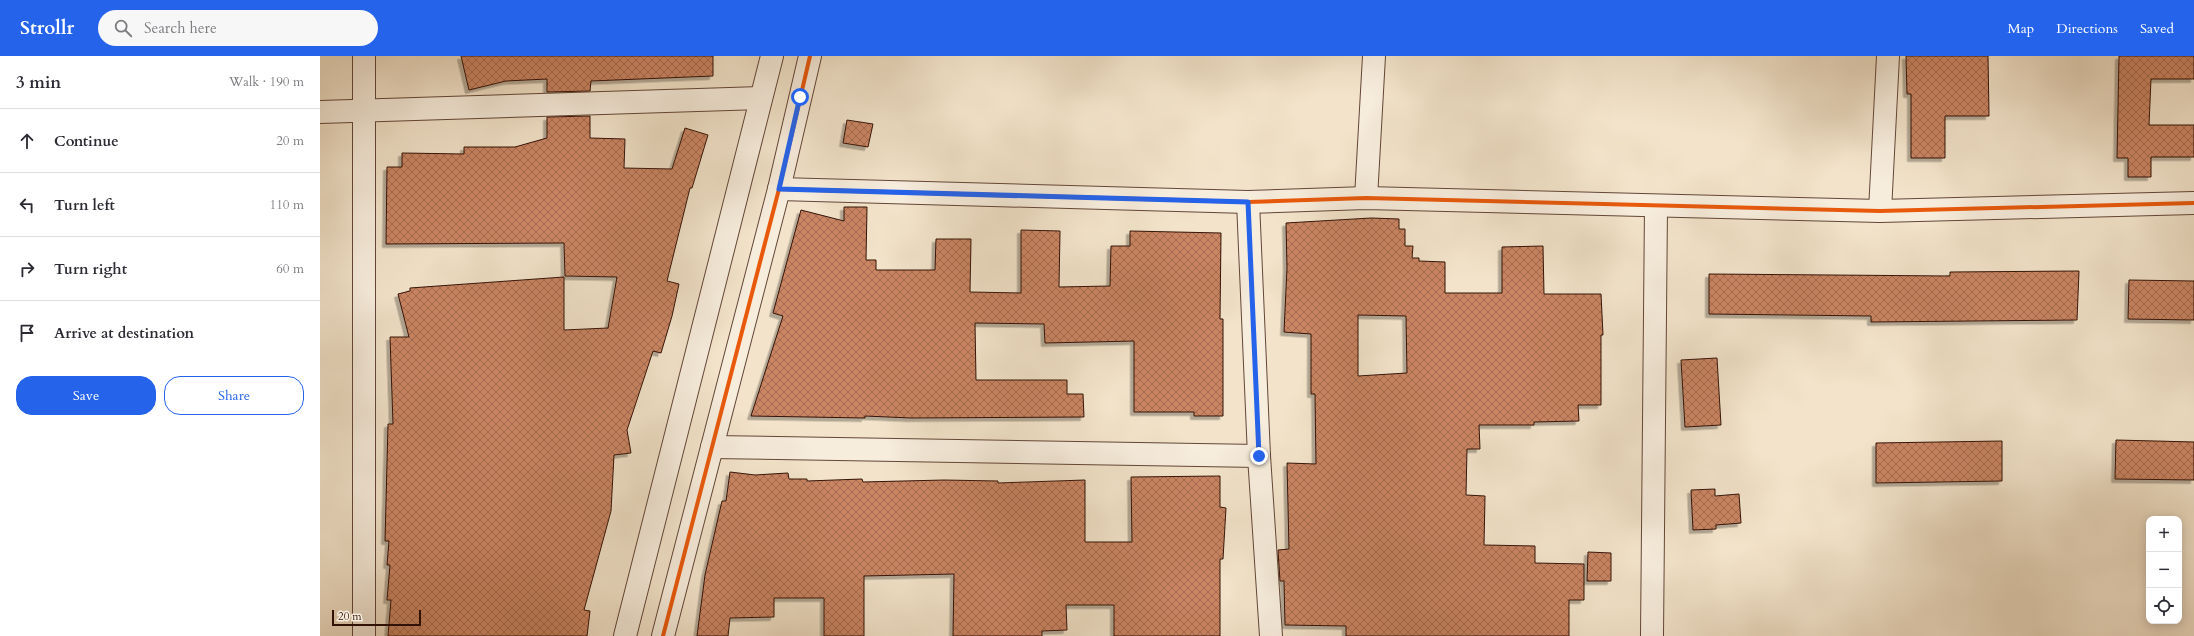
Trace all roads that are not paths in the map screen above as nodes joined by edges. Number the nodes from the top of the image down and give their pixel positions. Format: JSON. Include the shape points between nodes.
{"nodes":[{"id":1,"x":364,"y":56,"type":"edge"},
{"id":2,"x":772,"y":56,"type":"edge"},
{"id":3,"x":810,"y":56,"type":"edge"},
{"id":4,"x":1374,"y":56,"type":"edge"},
{"id":5,"x":1888,"y":56,"type":"edge"},
{"id":6,"x":761,"y":98,"type":"junction"},
{"id":7,"x":364,"y":110,"type":"junction"},
{"id":8,"x":320,"y":112,"type":"edge"},
{"id":9,"x":779,"y":189,"type":"junction"},
{"id":10,"x":1366,"y":198,"type":"junction"},
{"id":11,"x":1248,"y":202,"type":"junction"},
{"id":12,"x":2194,"y":203,"type":"edge"},
{"id":13,"x":1656,"y":207,"type":"junction"},
{"id":14,"x":1880,"y":211,"type":"junction"},
{"id":15,"x":712,"y":447,"type":"junction"},
{"id":16,"x":1259,"y":456,"type":"junction"},
{"id":17,"x":364,"y":636,"type":"edge"},
{"id":18,"x":624,"y":636,"type":"edge"},
{"id":19,"x":663,"y":636,"type":"edge"},
{"id":20,"x":1271,"y":636,"type":"edge"},
{"id":21,"x":1652,"y":636,"type":"edge"}],
"edges":[{"from":1,"to":7,"type":"street"},
{"from":2,"to":6,"type":"street"},
{"from":3,"to":9,"type":"street"},
{"from":4,"to":10,"type":"street"},
{"from":5,"to":14,"type":"street"},
{"from":6,"to":7,"type":"street"},
{"from":6,"to":18,"type":"street"},
{"from":7,"to":8,"type":"street"},
{"from":7,"to":17,"type":"street"},
{"from":9,"to":11,"type":"street"},
{"from":9,"to":15,"type":"street"},
{"from":10,"to":11,"type":"street"},
{"from":10,"to":13,"type":"street"},
{"from":11,"to":16,"type":"street"},
{"from":12,"to":14,"type":"street"},
{"from":13,"to":14,"type":"street"},
{"from":13,"to":21,"type":"street"},
{"from":15,"to":16,"type":"street"},
{"from":15,"to":19,"type":"street"},
{"from":16,"to":20,"type":"street"}]}
